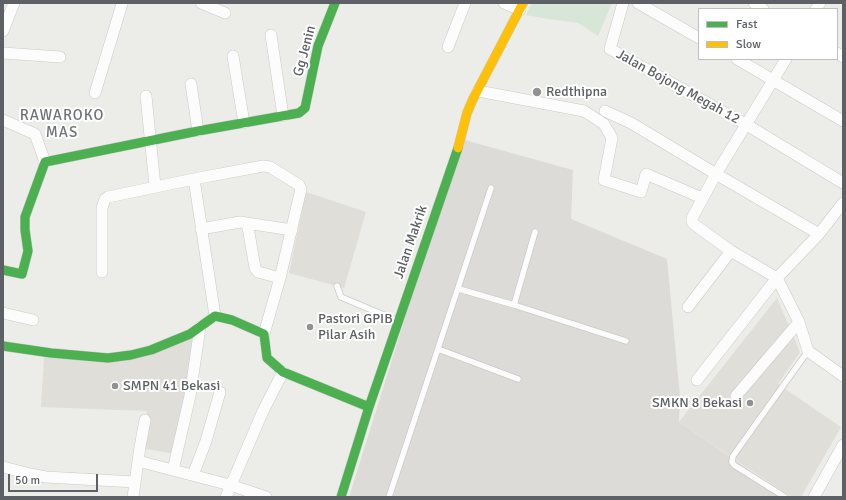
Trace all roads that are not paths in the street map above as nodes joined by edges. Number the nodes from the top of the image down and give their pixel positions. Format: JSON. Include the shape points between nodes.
{"nodes":[{"id":1,"x":14,"y":3,"type":"edge"},
{"id":2,"x":201,"y":3,"type":"edge"},
{"id":3,"x":335,"y":3,"type":"edge"},
{"id":4,"x":465,"y":3,"type":"edge"},
{"id":5,"x":504,"y":3,"type":"edge"},
{"id":6,"x":623,"y":3,"type":"edge"},
{"id":7,"x":638,"y":3,"type":"edge"},
{"id":8,"x":121,"y":4,"type":"edge"},
{"id":9,"x":522,"y":6,"type":"edge"},
{"id":10,"x":226,"y":13,"type":"dead end"},
{"id":11,"x":3,"y":31,"type":"edge"},
{"id":12,"x":271,"y":35,"type":"dead end"},
{"id":13,"x":698,"y":37,"type":"edge"},
{"id":14,"x":448,"y":47,"type":"dead end"},
{"id":15,"x":3,"y":53,"type":"edge"},
{"id":16,"x":233,"y":56,"type":"dead end"},
{"id":17,"x":60,"y":57,"type":"dead end"},
{"id":18,"x":739,"y":60,"type":"edge"},
{"id":19,"x":785,"y":60,"type":"edge"},
{"id":20,"x":774,"y":80,"type":"junction"},
{"id":21,"x":191,"y":84,"type":"dead end"},
{"id":22,"x":478,"y":91,"type":"junction"},
{"id":23,"x":95,"y":93,"type":"dead end"},
{"id":24,"x":146,"y":96,"type":"dead end"},
{"id":25,"x":605,"y":111,"type":"dead end"},
{"id":26,"x":283,"y":116,"type":"junction"},
{"id":27,"x":3,"y":120,"type":"edge"},
{"id":28,"x":843,"y":121,"type":"edge"},
{"id":29,"x":244,"y":123,"type":"junction"},
{"id":30,"x":747,"y":125,"type":"junction"},
{"id":31,"x":198,"y":131,"type":"junction"},
{"id":32,"x":151,"y":141,"type":"junction"},
{"id":33,"x":45,"y":162,"type":"junction"},
{"id":34,"x":716,"y":174,"type":"junction"},
{"id":35,"x":194,"y":179,"type":"junction"},
{"id":36,"x":843,"y":183,"type":"edge"},
{"id":37,"x":155,"y":186,"type":"junction"},
{"id":38,"x":491,"y":188,"type":"dead end"},
{"id":39,"x":702,"y":198,"type":"junction"},
{"id":40,"x":843,"y":203,"type":"edge"},
{"id":41,"x":244,"y":223,"type":"junction"},
{"id":42,"x":201,"y":229,"type":"junction"},
{"id":43,"x":292,"y":230,"type":"junction"},
{"id":44,"x":535,"y":232,"type":"dead end"},
{"id":45,"x":819,"y":234,"type":"junction"},
{"id":46,"x":731,"y":251,"type":"junction"},
{"id":47,"x":3,"y":270,"type":"edge"},
{"id":48,"x":102,"y":272,"type":"dead end"},
{"id":49,"x":280,"y":278,"type":"junction"},
{"id":50,"x":777,"y":278,"type":"junction"},
{"id":51,"x":337,"y":286,"type":"dead end"},
{"id":52,"x":459,"y":289,"type":"junction"},
{"id":53,"x":514,"y":305,"type":"junction"},
{"id":54,"x":688,"y":307,"type":"dead end"},
{"id":55,"x":3,"y":314,"type":"edge"},
{"id":56,"x":215,"y":316,"type":"junction"},
{"id":57,"x":33,"y":320,"type":"dead end"},
{"id":58,"x":398,"y":321,"type":"junction"},
{"id":59,"x":799,"y":322,"type":"junction"},
{"id":60,"x":200,"y":327,"type":"junction"},
{"id":61,"x":264,"y":334,"type":"junction"},
{"id":62,"x":626,"y":341,"type":"dead end"},
{"id":63,"x":3,"y":346,"type":"edge"},
{"id":64,"x":438,"y":350,"type":"junction"},
{"id":65,"x":808,"y":351,"type":"junction"},
{"id":66,"x":283,"y":372,"type":"junction"},
{"id":67,"x":843,"y":376,"type":"edge"},
{"id":68,"x":518,"y":379,"type":"dead end"},
{"id":69,"x":697,"y":380,"type":"dead end"},
{"id":70,"x":220,"y":392,"type":"dead end"},
{"id":71,"x":736,"y":396,"type":"dead end"},
{"id":72,"x":370,"y":407,"type":"junction"},
{"id":73,"x":145,"y":420,"type":"dead end"},
{"id":74,"x":843,"y":446,"type":"edge"},
{"id":75,"x":138,"y":461,"type":"junction"},
{"id":76,"x":3,"y":467,"type":"edge"},
{"id":77,"x":173,"y":470,"type":"junction"},
{"id":78,"x":193,"y":475,"type":"junction"},
{"id":79,"x":135,"y":482,"type":"junction"},
{"id":80,"x":230,"y":485,"type":"junction"},
{"id":81,"x":133,"y":497,"type":"edge"},
{"id":82,"x":226,"y":497,"type":"edge"},
{"id":83,"x":266,"y":497,"type":"edge"},
{"id":84,"x":341,"y":497,"type":"edge"},
{"id":85,"x":389,"y":497,"type":"edge"},
{"id":86,"x":785,"y":497,"type":"edge"},
{"id":87,"x":814,"y":497,"type":"edge"}],
"edges":[{"from":1,"to":11,"type":"street"},
{"from":2,"to":10,"type":"street"},
{"from":3,"to":26,"type":"street","name":"Gg Jenin","via":[[318,46],[305,108],[299,114]]},
{"from":4,"to":14,"type":"street"},
{"from":5,"to":9,"type":"street"},
{"from":6,"to":30,"type":"street","name":"Jalan Bojong Megah 12","via":[[610,49]]},
{"from":7,"to":13,"type":"street"},
{"from":8,"to":23,"type":"street"},
{"from":9,"to":22,"type":"street","name":"Jalan Makrik"},
{"from":12,"to":26,"type":"street"},
{"from":15,"to":17,"type":"street"},
{"from":16,"to":29,"type":"street"},
{"from":18,"to":20,"type":"street"},
{"from":19,"to":20,"type":"street"},
{"from":20,"to":28,"type":"street"},
{"from":20,"to":30,"type":"street"},
{"from":21,"to":31,"type":"street"},
{"from":22,"to":39,"type":"street","via":[[584,111],[604,124],[612,138],[604,180],[641,192],[646,174]]},
{"from":22,"to":58,"type":"street","name":"Jalan Makrik","via":[[467,113],[461,139]]},
{"from":24,"to":32,"type":"street"},
{"from":25,"to":34,"type":"street","via":[[631,123]]},
{"from":26,"to":29,"type":"street"},
{"from":27,"to":33,"type":"street","via":[[35,134]]},
{"from":29,"to":31,"type":"street"},
{"from":30,"to":34,"type":"street"},
{"from":30,"to":36,"type":"street","name":"Jalan Bojong Megah 12"},
{"from":31,"to":32,"type":"street"},
{"from":32,"to":33,"type":"street"},
{"from":32,"to":37,"type":"street"},
{"from":33,"to":47,"type":"street","via":[[25,217],[28,251],[22,274]]},
{"from":34,"to":39,"type":"street"},
{"from":34,"to":45,"type":"street"},
{"from":35,"to":37,"type":"street"},
{"from":35,"to":42,"type":"street"},
{"from":35,"to":43,"type":"street","via":[[263,166],[270,168],[299,185],[301,189]]},
{"from":37,"to":48,"type":"street","via":[[105,199],[102,208]]},
{"from":38,"to":52,"type":"lane"},
{"from":39,"to":46,"type":"street","via":[[692,222]]},
{"from":40,"to":45,"type":"street"},
{"from":41,"to":42,"type":"street"},
{"from":41,"to":43,"type":"street"},
{"from":41,"to":49,"type":"street","via":[[248,227],[255,268],[258,272]]},
{"from":42,"to":56,"type":"street"},
{"from":43,"to":49,"type":"street"},
{"from":44,"to":53,"type":"lane"},
{"from":45,"to":50,"type":"street"},
{"from":46,"to":50,"type":"street"},
{"from":46,"to":54,"type":"street"},
{"from":49,"to":61,"type":"street"},
{"from":50,"to":59,"type":"street"},
{"from":50,"to":69,"type":"street"},
{"from":51,"to":58,"type":"lane","via":[[341,297]]},
{"from":52,"to":53,"type":"lane"},
{"from":52,"to":64,"type":"lane"},
{"from":53,"to":62,"type":"lane"},
{"from":55,"to":57,"type":"street"},
{"from":56,"to":60,"type":"street"},
{"from":56,"to":61,"type":"street","via":[[232,320]]},
{"from":58,"to":72,"type":"street","name":"Jalan Makrik"},
{"from":59,"to":65,"type":"street"},
{"from":59,"to":71,"type":"street"},
{"from":60,"to":63,"type":"street","via":[[190,334],[151,350],[114,357],[51,354]]},
{"from":60,"to":77,"type":"street","via":[[190,396]]},
{"from":61,"to":66,"type":"street","via":[[267,358]]},
{"from":64,"to":68,"type":"lane"},
{"from":64,"to":85,"type":"lane"},
{"from":65,"to":67,"type":"street"},
{"from":65,"to":86,"type":"lane","via":[[732,456],[734,465]]},
{"from":66,"to":72,"type":"street"},
{"from":66,"to":80,"type":"street"},
{"from":70,"to":78,"type":"street"},
{"from":72,"to":84,"type":"street","name":"Jalan Makrik"},
{"from":73,"to":75,"type":"street"},
{"from":74,"to":87,"type":"street"},
{"from":75,"to":77,"type":"street"},
{"from":75,"to":79,"type":"street"},
{"from":76,"to":79,"type":"street","via":[[46,476]]},
{"from":77,"to":78,"type":"street"},
{"from":78,"to":80,"type":"street"},
{"from":79,"to":81,"type":"street"},
{"from":80,"to":82,"type":"street"},
{"from":80,"to":83,"type":"street"}]}
